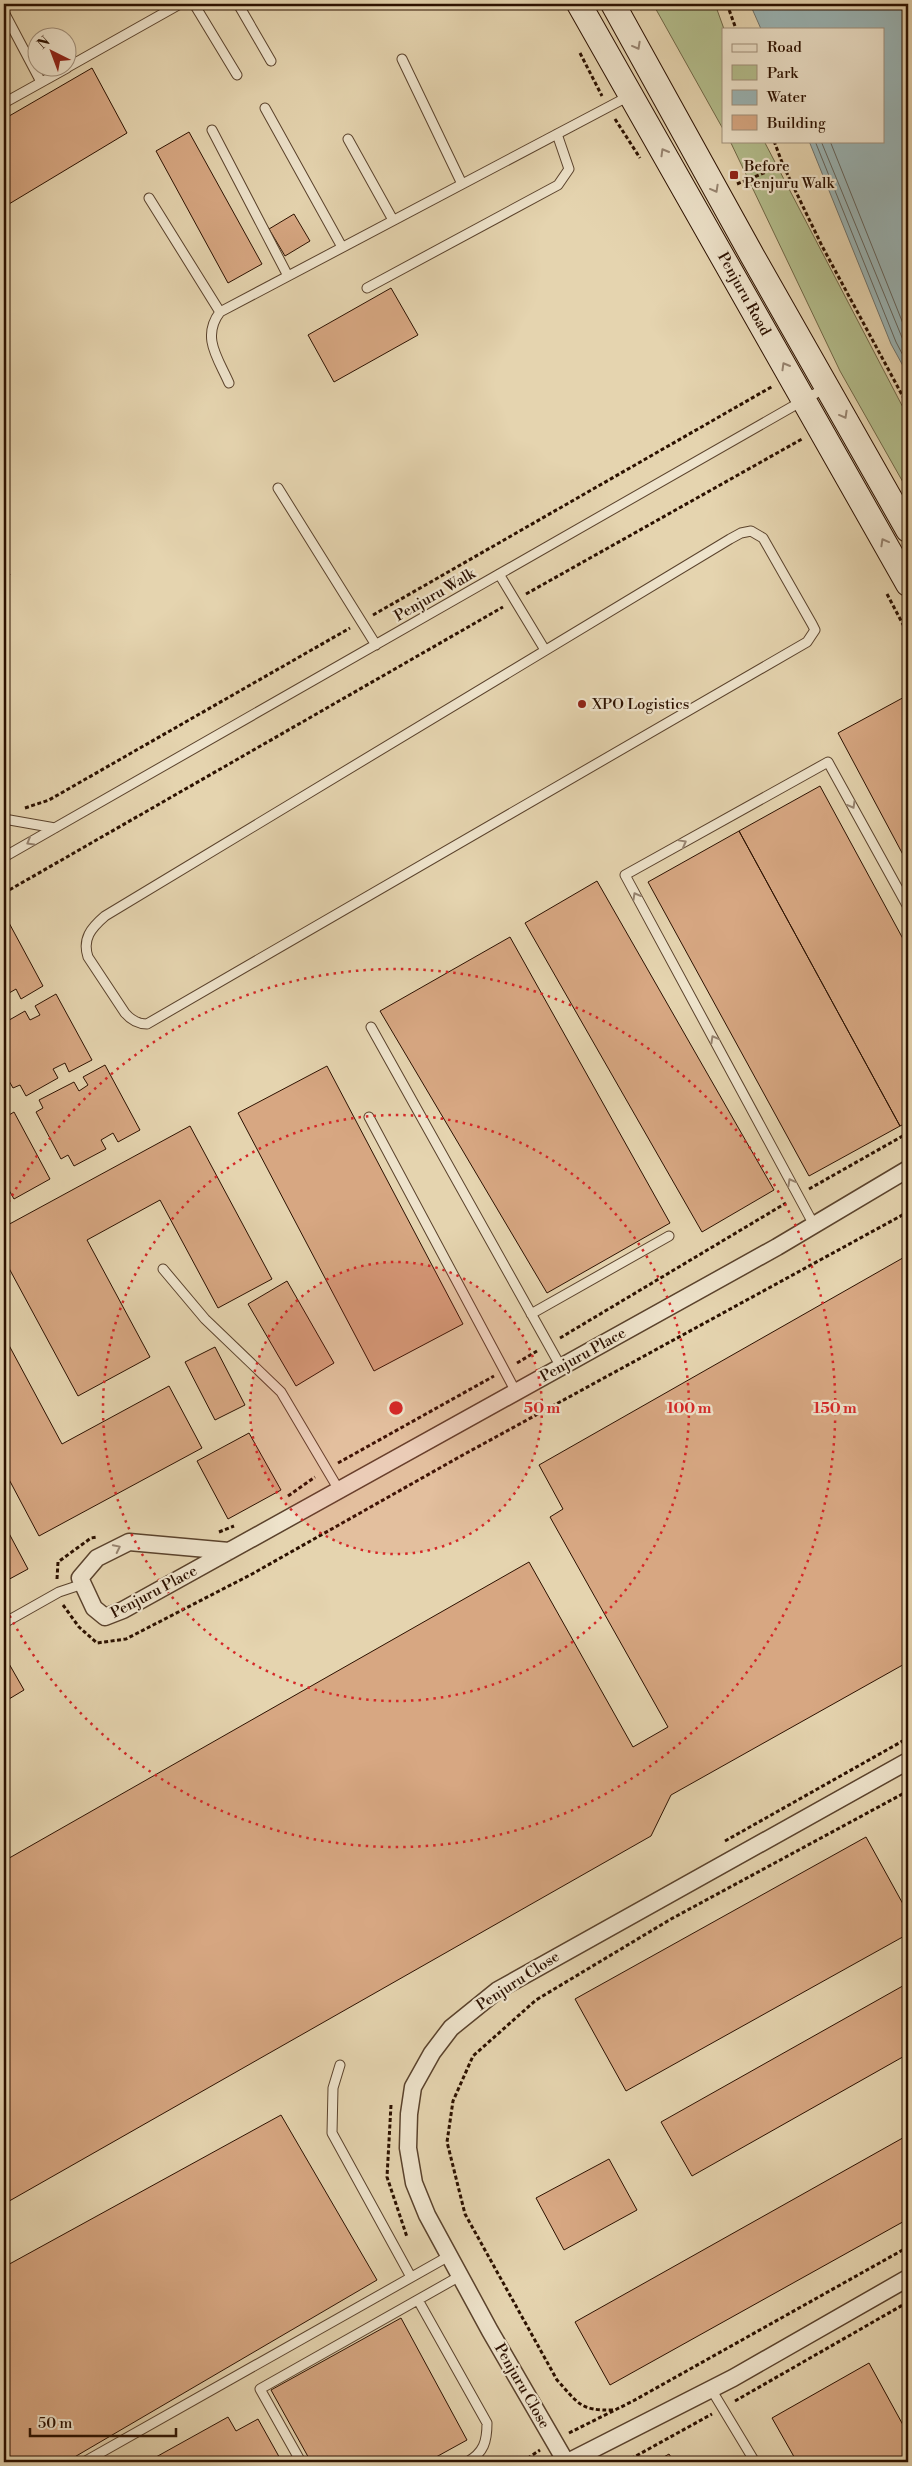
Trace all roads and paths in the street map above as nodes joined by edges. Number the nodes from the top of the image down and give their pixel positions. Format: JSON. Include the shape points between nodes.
{"nodes":[{"id":1,"x":180,"y":4,"type":"edge"},
{"id":2,"x":194,"y":4,"type":"edge"},
{"id":3,"x":238,"y":4,"type":"edge"},
{"id":4,"x":579,"y":4,"type":"edge"},
{"id":5,"x":613,"y":4,"type":"edge"},
{"id":6,"x":727,"y":4,"type":"edge"},
{"id":7,"x":4,"y":12,"type":"edge"},
{"id":8,"x":736,"y":28,"type":"edge"},
{"id":9,"x":402,"y":59,"type":"dead end"},
{"id":10,"x":78,"y":61,"type":"edge"},
{"id":11,"x":271,"y":61,"type":"dead end"},
{"id":12,"x":237,"y":75,"type":"dead end"},
{"id":13,"x":48,"y":78,"type":"edge"},
{"id":14,"x":41,"y":82,"type":"junction"},
{"id":15,"x":631,"y":94,"type":"junction"},
{"id":16,"x":4,"y":103,"type":"edge"},
{"id":17,"x":265,"y":108,"type":"dead end"},
{"id":18,"x":212,"y":130,"type":"dead end"},
{"id":19,"x":557,"y":134,"type":"junction"},
{"id":20,"x":348,"y":139,"type":"dead end"},
{"id":21,"x":774,"y":142,"type":"edge"},
{"id":22,"x":782,"y":165,"type":"junction"},
{"id":23,"x":462,"y":184,"type":"junction"},
{"id":24,"x":715,"y":189,"type":"junction"},
{"id":25,"x":149,"y":198,"type":"dead end"},
{"id":26,"x":393,"y":220,"type":"junction"},
{"id":27,"x":342,"y":248,"type":"junction"},
{"id":28,"x":288,"y":276,"type":"junction"},
{"id":29,"x":367,"y":288,"type":"dead end"},
{"id":30,"x":220,"y":312,"type":"junction"},
{"id":31,"x":229,"y":383,"type":"dead end"},
{"id":32,"x":778,"y":384,"type":"dead end"},
{"id":33,"x":827,"y":386,"type":"junction"},
{"id":34,"x":804,"y":400,"type":"junction"},
{"id":35,"x":908,"y":406,"type":"edge"},
{"id":36,"x":807,"y":436,"type":"dead end"},
{"id":37,"x":278,"y":488,"type":"dead end"},
{"id":38,"x":908,"y":530,"type":"edge"},
{"id":39,"x":499,"y":574,"type":"junction"},
{"id":40,"x":908,"y":584,"type":"edge"},
{"id":41,"x":515,"y":600,"type":"junction"},
{"id":42,"x":361,"y":622,"type":"junction"},
{"id":43,"x":376,"y":645,"type":"junction"},
{"id":44,"x":545,"y":650,"type":"junction"},
{"id":45,"x":18,"y":807,"type":"dead end"},
{"id":46,"x":4,"y":819,"type":"edge"},
{"id":47,"x":55,"y":828,"type":"junction"},
{"id":48,"x":4,"y":857,"type":"edge"},
{"id":49,"x":4,"y":893,"type":"edge"},
{"id":50,"x":908,"y":907,"type":"edge"},
{"id":51,"x":371,"y":1028,"type":"dead end"},
{"id":52,"x":369,"y":1117,"type":"dead end"},
{"id":53,"x":908,"y":1169,"type":"edge"},
{"id":54,"x":908,"y":1212,"type":"edge"},
{"id":55,"x":814,"y":1224,"type":"junction"},
{"id":56,"x":669,"y":1236,"type":"dead end"},
{"id":57,"x":163,"y":1269,"type":"dead end"},
{"id":58,"x":531,"y":1314,"type":"junction"},
{"id":59,"x":561,"y":1367,"type":"junction"},
{"id":60,"x":516,"y":1392,"type":"junction"},
{"id":61,"x":339,"y":1490,"type":"junction"},
{"id":62,"x":75,"y":1549,"type":"dead end"},
{"id":63,"x":229,"y":1551,"type":"junction"},
{"id":64,"x":83,"y":1584,"type":"junction"},
{"id":65,"x":59,"y":1592,"type":"junction"},
{"id":66,"x":4,"y":1623,"type":"edge"},
{"id":67,"x":908,"y":1738,"type":"edge"},
{"id":68,"x":908,"y":1761,"type":"edge"},
{"id":69,"x":908,"y":1790,"type":"edge"},
{"id":70,"x":719,"y":1844,"type":"dead end"},
{"id":71,"x":340,"y":2065,"type":"dead end"},
{"id":72,"x":392,"y":2101,"type":"dead end"},
{"id":73,"x":908,"y":2248,"type":"edge"},
{"id":74,"x":449,"y":2256,"type":"junction"},
{"id":75,"x":415,"y":2275,"type":"junction"},
{"id":76,"x":460,"y":2276,"type":"junction"},
{"id":77,"x":908,"y":2278,"type":"edge"},
{"id":78,"x":418,"y":2300,"type":"junction"},
{"id":79,"x":908,"y":2302,"type":"edge"},
{"id":80,"x":711,"y":2388,"type":"junction"},
{"id":81,"x":723,"y":2407,"type":"junction"},
{"id":82,"x":613,"y":2410,"type":"junction"},
{"id":83,"x":554,"y":2441,"type":"junction"},
{"id":84,"x":84,"y":2462,"type":"edge"},
{"id":85,"x":301,"y":2462,"type":"edge"},
{"id":86,"x":467,"y":2462,"type":"edge"},
{"id":87,"x":522,"y":2462,"type":"edge"},
{"id":88,"x":567,"y":2462,"type":"edge"},
{"id":89,"x":625,"y":2462,"type":"edge"},
{"id":90,"x":754,"y":2462,"type":"edge"}],
"edges":[{"from":1,"to":10,"type":"lane"},
{"from":2,"to":12,"type":"lane"},
{"from":3,"to":11,"type":"lane"},
{"from":4,"to":15,"type":"main road","name":"Penjuru Road"},
{"from":5,"to":24,"type":"main road","name":"Penjuru Road","one_way":true},
{"from":6,"to":8,"type":"path"},
{"from":7,"to":14,"type":"lane"},
{"from":9,"to":23,"type":"lane"},
{"from":13,"to":14,"type":"lane"},
{"from":14,"to":16,"type":"lane"},
{"from":15,"to":19,"type":"lane"},
{"from":34,"to":15,"type":"main road","name":"Penjuru Road","one_way":true},
{"from":17,"to":27,"type":"lane"},
{"from":18,"to":28,"type":"lane"},
{"from":19,"to":23,"type":"lane"},
{"from":19,"to":29,"type":"lane","via":[[569,169],[558,185]]},
{"from":20,"to":26,"type":"lane"},
{"from":21,"to":22,"type":"path"},
{"from":22,"to":24,"type":"path","via":[[739,184]]},
{"from":22,"to":35,"type":"path"},
{"from":23,"to":26,"type":"lane"},
{"from":24,"to":33,"type":"main road","name":"Penjuru Road"},
{"from":25,"to":30,"type":"lane"},
{"from":26,"to":27,"type":"lane"},
{"from":27,"to":28,"type":"lane"},
{"from":28,"to":30,"type":"lane"},
{"from":30,"to":31,"type":"lane","via":[[211,324],[210,339]]},
{"from":32,"to":42,"type":"path"},
{"from":33,"to":34,"type":"lane","name":"Penjuru Walk"},
{"from":33,"to":38,"type":"main road","name":"Penjuru Road","one_way":true},
{"from":34,"to":39,"type":"lane","name":"Penjuru Walk"},
{"from":40,"to":34,"type":"main road","name":"Penjuru Road","one_way":true},
{"from":36,"to":41,"type":"path"},
{"from":37,"to":42,"type":"lane"},
{"from":39,"to":41,"type":"lane"},
{"from":39,"to":43,"type":"lane","name":"Penjuru Walk"},
{"from":41,"to":44,"type":"lane"},
{"from":41,"to":49,"type":"path"},
{"from":42,"to":43,"type":"lane"},
{"from":42,"to":45,"type":"path","via":[[49,800],[25,808]]},
{"from":43,"to":47,"type":"lane","name":"Penjuru Walk"},
{"from":44,"to":44,"type":"lane","via":[[730,539],[751,531],[763,538],[815,630],[807,642],[147,1024],[140,1024],[124,1013],[88,958],[85,948],[91,928],[105,916]]},
{"from":46,"to":47,"type":"lane"},
{"from":47,"to":48,"type":"lane","name":"Penjuru Walk","one_way":true},
{"from":55,"to":50,"type":"lane","one_way":true,"via":[[625,876],[828,762]]},
{"from":51,"to":58,"type":"lane"},
{"from":52,"to":60,"type":"lane"},
{"from":53,"to":55,"type":"street","name":"Penjuru Place"},
{"from":54,"to":65,"type":"path","via":[[252,1574],[126,1639],[96,1644],[79,1627],[62,1603]]},
{"from":55,"to":59,"type":"street","name":"Penjuru Place"},
{"from":56,"to":58,"type":"lane"},
{"from":57,"to":61,"type":"lane","via":[[205,1319],[280,1392]]},
{"from":58,"to":59,"type":"lane"},
{"from":59,"to":60,"type":"street","name":"Penjuru Place"},
{"from":60,"to":61,"type":"street","name":"Penjuru Place"},
{"from":61,"to":63,"type":"street","name":"Penjuru Place"},
{"from":62,"to":65,"type":"path","via":[[58,1562]]},
{"from":64,"to":63,"type":"street","name":"Penjuru Place","one_way":true,"via":[[80,1578],[97,1558],[129,1542]]},
{"from":63,"to":64,"type":"street","name":"Penjuru Place","via":[[105,1617],[94,1608]]},
{"from":64,"to":65,"type":"lane"},
{"from":65,"to":66,"type":"lane"},
{"from":67,"to":70,"type":"path"},
{"from":68,"to":74,"type":"street","name":"Penjuru Close","via":[[566,1950],[498,1990],[451,2028],[413,2087],[408,2148],[414,2182]]},
{"from":69,"to":82,"type":"path","via":[[671,1919],[536,2000],[474,2056],[453,2102],[447,2142],[465,2214],[557,2380],[577,2402],[592,2411]]},
{"from":71,"to":75,"type":"lane","via":[[333,2088],[332,2133]]},
{"from":72,"to":75,"type":"path","via":[[387,2177]]},
{"from":73,"to":82,"type":"path"},
{"from":74,"to":75,"type":"lane"},
{"from":74,"to":76,"type":"street","name":"Penjuru Close"},
{"from":75,"to":84,"type":"lane"},
{"from":76,"to":78,"type":"lane"},
{"from":76,"to":83,"type":"street","name":"Penjuru Close"},
{"from":77,"to":80,"type":"street","name":"Penjuru Close"},
{"from":78,"to":85,"type":"lane","via":[[260,2389]]},
{"from":78,"to":86,"type":"lane","via":[[487,2423],[487,2440],[480,2453]]},
{"from":79,"to":81,"type":"path"},
{"from":80,"to":81,"type":"lane"},
{"from":80,"to":88,"type":"street","name":"Penjuru Close"},
{"from":81,"to":89,"type":"path"},
{"from":81,"to":90,"type":"lane"},
{"from":82,"to":83,"type":"path"},
{"from":83,"to":87,"type":"path"},
{"from":83,"to":88,"type":"street","name":"Penjuru Close"}]}
